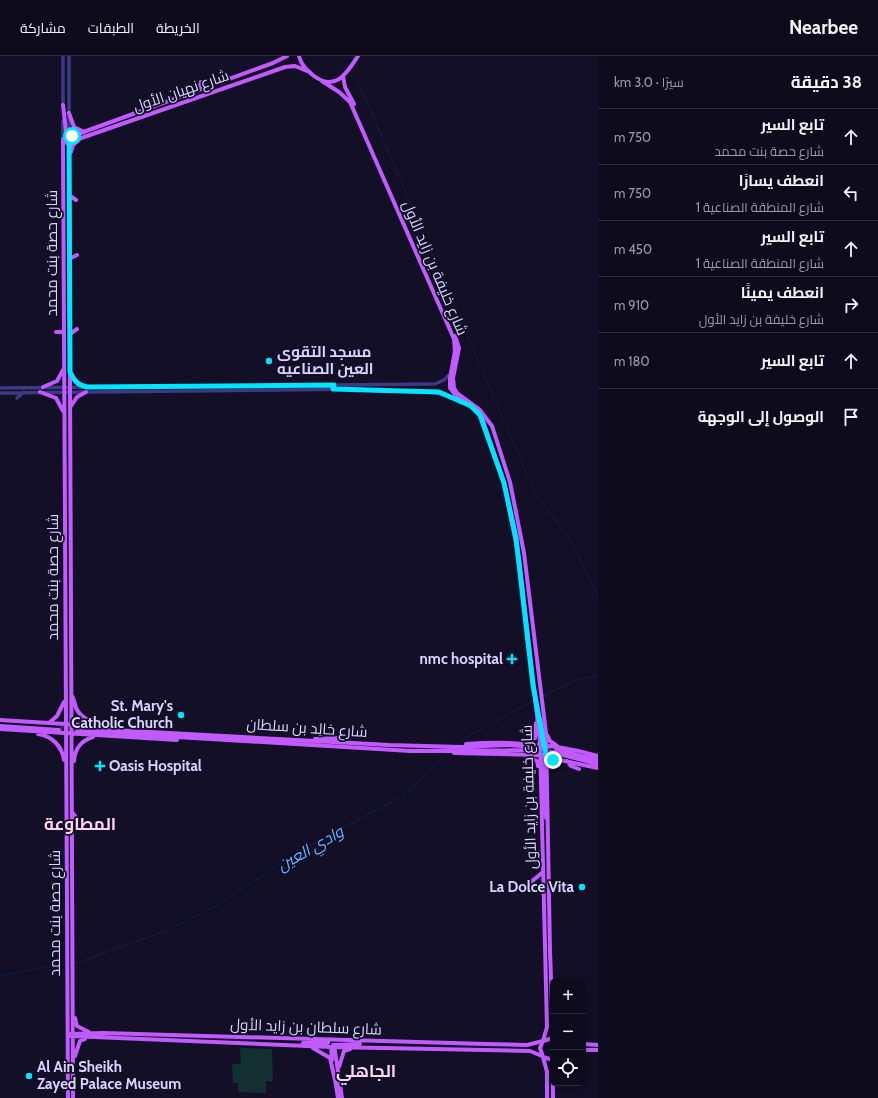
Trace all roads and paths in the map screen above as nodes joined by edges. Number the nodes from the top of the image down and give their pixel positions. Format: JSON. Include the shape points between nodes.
{"nodes":[{"id":1,"x":63,"y":56,"type":"edge"},
{"id":2,"x":69,"y":56,"type":"edge"},
{"id":3,"x":287,"y":56,"type":"edge"},
{"id":4,"x":299,"y":56,"type":"edge"},
{"id":5,"x":358,"y":56,"type":"edge"},
{"id":6,"x":278,"y":70,"type":"junction"},
{"id":7,"x":307,"y":70,"type":"junction"},
{"id":8,"x":270,"y":76,"type":"dead end"},
{"id":9,"x":343,"y":76,"type":"junction"},
{"id":10,"x":322,"y":81,"type":"junction"},
{"id":11,"x":201,"y":82,"type":"dead end"},
{"id":12,"x":199,"y":89,"type":"junction"},
{"id":13,"x":64,"y":105,"type":"joint"},
{"id":14,"x":69,"y":113,"type":"junction"},
{"id":15,"x":84,"y":132,"type":"junction"},
{"id":16,"x":99,"y":132,"type":"junction"},
{"id":17,"x":106,"y":133,"type":"dead end"},
{"id":18,"x":81,"y":139,"type":"junction"},
{"id":19,"x":66,"y":141,"type":"junction"},
{"id":20,"x":69,"y":159,"type":"junction"},
{"id":21,"x":69,"y":176,"type":"junction"},
{"id":22,"x":69,"y":195,"type":"junction"},
{"id":23,"x":76,"y":200,"type":"dead end"},
{"id":24,"x":77,"y":255,"type":"dead end"},
{"id":25,"x":69,"y":259,"type":"junction"},
{"id":26,"x":70,"y":293,"type":"junction"},
{"id":27,"x":76,"y":293,"type":"dead end"},
{"id":28,"x":77,"y":330,"type":"dead end"},
{"id":29,"x":56,"y":332,"type":"dead end"},
{"id":30,"x":64,"y":332,"type":"junction"},
{"id":31,"x":70,"y":334,"type":"junction"},
{"id":32,"x":64,"y":366,"type":"junction"},
{"id":33,"x":70,"y":372,"type":"junction"},
{"id":34,"x":451,"y":373,"type":"junction"},
{"id":35,"x":165,"y":387,"type":"junction"},
{"id":36,"x":334,"y":387,"type":"junction"},
{"id":37,"x":0,"y":388,"type":"edge"},
{"id":38,"x":43,"y":388,"type":"junction"},
{"id":39,"x":64,"y":390,"type":"junction"},
{"id":40,"x":70,"y":390,"type":"junction"},
{"id":41,"x":86,"y":390,"type":"junction"},
{"id":42,"x":161,"y":391,"type":"junction"},
{"id":43,"x":24,"y":392,"type":"junction"},
{"id":44,"x":40,"y":392,"type":"junction"},
{"id":45,"x":0,"y":393,"type":"edge"},
{"id":46,"x":17,"y":398,"type":"dead end"},
{"id":47,"x":471,"y":406,"type":"junction"},
{"id":48,"x":70,"y":408,"type":"junction"},
{"id":49,"x":64,"y":416,"type":"junction"},
{"id":50,"x":506,"y":466,"type":"junction"},
{"id":51,"x":501,"y":473,"type":"junction"},
{"id":52,"x":71,"y":694,"type":"junction"},
{"id":53,"x":65,"y":700,"type":"junction"},
{"id":54,"x":537,"y":712,"type":"junction"},
{"id":55,"x":0,"y":722,"type":"edge"},
{"id":56,"x":49,"y":723,"type":"junction"},
{"id":57,"x":65,"y":724,"type":"junction"},
{"id":58,"x":71,"y":725,"type":"junction"},
{"id":59,"x":108,"y":727,"type":"junction"},
{"id":60,"x":0,"y":728,"type":"edge"},
{"id":61,"x":8,"y":730,"type":"junction"},
{"id":62,"x":190,"y":733,"type":"junction"},
{"id":63,"x":546,"y":733,"type":"junction"},
{"id":64,"x":65,"y":734,"type":"junction"},
{"id":65,"x":72,"y":735,"type":"junction"},
{"id":66,"x":99,"y":736,"type":"junction"},
{"id":67,"x":340,"y":738,"type":"dead end"},
{"id":68,"x":189,"y":739,"type":"junction"},
{"id":69,"x":308,"y":740,"type":"junction"},
{"id":70,"x":504,"y":742,"type":"junction"},
{"id":71,"x":543,"y":745,"type":"junction"},
{"id":72,"x":561,"y":748,"type":"junction"},
{"id":73,"x":480,"y":749,"type":"junction"},
{"id":74,"x":535,"y":749,"type":"tunnel mouth"},
{"id":75,"x":500,"y":754,"type":"junction"},
{"id":76,"x":598,"y":756,"type":"edge"},
{"id":77,"x":544,"y":757,"type":"junction"},
{"id":78,"x":556,"y":758,"type":"junction"},
{"id":79,"x":567,"y":760,"type":"junction"},
{"id":80,"x":598,"y":760,"type":"edge"},
{"id":81,"x":598,"y":764,"type":"edge"},
{"id":82,"x":579,"y":768,"type":"dead end"},
{"id":83,"x":598,"y":768,"type":"edge"},
{"id":84,"x":66,"y":772,"type":"junction"},
{"id":85,"x":72,"y":780,"type":"junction"},
{"id":86,"x":540,"y":801,"type":"junction"},
{"id":87,"x":72,"y":812,"type":"junction"},
{"id":88,"x":548,"y":812,"type":"junction"},
{"id":89,"x":77,"y":819,"type":"dead end"},
{"id":90,"x":548,"y":824,"type":"junction"},
{"id":91,"x":543,"y":872,"type":"junction"},
{"id":92,"x":531,"y":882,"type":"dead end"},
{"id":93,"x":70,"y":947,"type":"junction"},
{"id":94,"x":70,"y":989,"type":"junction"},
{"id":95,"x":72,"y":1005,"type":"junction"},
{"id":96,"x":551,"y":1014,"type":"edge"},
{"id":97,"x":103,"y":1033,"type":"junction"},
{"id":98,"x":69,"y":1035,"type":"junction"},
{"id":99,"x":98,"y":1039,"type":"junction"},
{"id":100,"x":550,"y":1039,"type":"edge"},
{"id":101,"x":543,"y":1041,"type":"junction"},
{"id":102,"x":332,"y":1044,"type":"junction"},
{"id":103,"x":586,"y":1044,"type":"edge"},
{"id":104,"x":291,"y":1045,"type":"junction"},
{"id":105,"x":598,"y":1045,"type":"edge"},
{"id":106,"x":362,"y":1047,"type":"junction"},
{"id":107,"x":586,"y":1050,"type":"edge"},
{"id":108,"x":598,"y":1050,"type":"edge"},
{"id":109,"x":543,"y":1056,"type":"junction"},
{"id":110,"x":550,"y":1059,"type":"edge"},
{"id":111,"x":73,"y":1066,"type":"junction"},
{"id":112,"x":338,"y":1080,"type":"junction"},
{"id":113,"x":552,"y":1086,"type":"edge"},
{"id":114,"x":68,"y":1098,"type":"edge"},
{"id":115,"x":73,"y":1098,"type":"edge"},
{"id":116,"x":338,"y":1098,"type":"edge"},
{"id":117,"x":342,"y":1098,"type":"edge"},
{"id":118,"x":547,"y":1098,"type":"edge"},
{"id":119,"x":552,"y":1098,"type":"edge"}],
"edges":[{"from":1,"to":13,"type":"street"},
{"from":2,"to":14,"type":"street","name":"شارع حصة بنت محمد"},
{"from":3,"to":12,"type":"main road","name":"شارع نهيان الأول"},
{"from":4,"to":7,"type":"main road"},
{"from":5,"to":9,"type":"main road"},
{"from":6,"to":7,"type":"main road","name":"شارع نهيان الأول","via":[[293,66]]},
{"from":6,"to":8,"type":"main road"},
{"from":6,"to":16,"type":"main road","name":"شارع نهيان الأول"},
{"from":7,"to":10,"type":"main road","name":"شارع خليفة بن زايد الأول"},
{"from":9,"to":10,"type":"main road","via":[[332,82]]},
{"from":9,"to":50,"type":"main road","name":"شارع خليفة بن زايد الأول","via":[[346,90],[457,340],[454,388],[489,421]]},
{"from":10,"to":34,"type":"main road","name":"شارع خليفة بن زايد الأول","via":[[349,100],[368,143],[454,339],[455,352]]},
{"from":11,"to":12,"type":"main road"},
{"from":12,"to":15,"type":"main road","name":"شارع نهيان الأول"},
{"from":13,"to":19,"type":"main road"},
{"from":14,"to":15,"type":"main road","via":[[74,127]]},
{"from":14,"to":19,"type":"street","name":"شارع حصة بنت محمد"},
{"from":15,"to":19,"type":"main road","name":"شارع نهيان الأول"},
{"from":16,"to":17,"type":"main road"},
{"from":16,"to":18,"type":"main road","name":"شارع نهيان الأول"},
{"from":18,"to":19,"type":"main road","name":"شارع نهيان الأول"},
{"from":18,"to":20,"type":"main road","via":[[73,146]]},
{"from":19,"to":20,"type":"main road","name":"شارع حصة بنت محمد"},
{"from":19,"to":21,"type":"main road"},
{"from":19,"to":30,"type":"main road","name":"شارع حصة بنت محمد"},
{"from":20,"to":21,"type":"main road","name":"شارع حصة بنت محمد"},
{"from":21,"to":22,"type":"main road","name":"شارع حصة بنت محمد"},
{"from":22,"to":23,"type":"main road"},
{"from":22,"to":25,"type":"main road","name":"شارع حصة بنت محمد"},
{"from":24,"to":25,"type":"main road"},
{"from":25,"to":26,"type":"main road","name":"شارع حصة بنت محمد"},
{"from":26,"to":27,"type":"main road"},
{"from":26,"to":31,"type":"main road","name":"شارع حصة بنت محمد"},
{"from":28,"to":31,"type":"main road"},
{"from":29,"to":30,"type":"main road"},
{"from":30,"to":32,"type":"main road","name":"شارع حصة بنت محمد"},
{"from":31,"to":33,"type":"main road","name":"شارع حصة بنت محمد"},
{"from":32,"to":38,"type":"main road","via":[[57,381]]},
{"from":32,"to":39,"type":"main road","name":"شارع حصة بنت محمد"},
{"from":33,"to":40,"type":"main road","name":"شارع حصة بنت محمد"},
{"from":33,"to":41,"type":"main road","via":[[76,382]]},
{"from":34,"to":36,"type":"street","via":[[444,380],[434,384]]},
{"from":34,"to":47,"type":"main road","name":"شارع خليفة بن زايد الأول","via":[[449,384],[452,392]]},
{"from":35,"to":36,"type":"street"},
{"from":35,"to":41,"type":"street"},
{"from":35,"to":42,"type":"street"},
{"from":36,"to":42,"type":"street"},
{"from":36,"to":47,"type":"street","via":[[434,392]]},
{"from":37,"to":38,"type":"street"},
{"from":38,"to":39,"type":"street"},
{"from":39,"to":40,"type":"street"},
{"from":39,"to":44,"type":"street"},
{"from":39,"to":49,"type":"main road","name":"شارع حصة بنت محمد"},
{"from":40,"to":41,"type":"street"},
{"from":40,"to":48,"type":"main road","name":"شارع حصة بنت محمد"},
{"from":41,"to":42,"type":"street"},
{"from":41,"to":48,"type":"main road","via":[[76,398]]},
{"from":43,"to":44,"type":"street"},
{"from":43,"to":45,"type":"street"},
{"from":43,"to":46,"type":"street"},
{"from":44,"to":49,"type":"main road","via":[[57,399]]},
{"from":47,"to":51,"type":"main road","name":"شارع خليفة بن زايد الأول","via":[[483,421]]},
{"from":48,"to":52,"type":"main road","name":"شارع حصة بنت محمد"},
{"from":49,"to":53,"type":"main road","name":"شارع حصة بنت محمد"},
{"from":50,"to":51,"type":"main road","via":[[499,448],[496,448]]},
{"from":50,"to":63,"type":"main road","name":"شارع خليفة بن زايد الأول","via":[[524,552]]},
{"from":51,"to":54,"type":"main road","name":"شارع خليفة بن زايد الأول","via":[[516,538]]},
{"from":52,"to":58,"type":"main road","name":"شارع حصة بنت محمد"},
{"from":52,"to":59,"type":"main road","via":[[76,708],[83,717]]},
{"from":53,"to":56,"type":"main road","via":[[57,716]]},
{"from":53,"to":57,"type":"main road","name":"شارع حصة بنت محمد"},
{"from":54,"to":70,"type":"main road","via":[[536,735],[533,741]]},
{"from":54,"to":71,"type":"main road"},
{"from":55,"to":56,"type":"main road"},
{"from":55,"to":60,"type":"main road","via":[[60,728]]},
{"from":56,"to":57,"type":"main road"},
{"from":57,"to":58,"type":"main road"},
{"from":57,"to":64,"type":"main road","name":"شارع حصة بنت محمد"},
{"from":58,"to":59,"type":"main road"},
{"from":58,"to":65,"type":"main road","name":"شارع حصة بنت محمد"},
{"from":59,"to":62,"type":"main road"},
{"from":60,"to":61,"type":"main road"},
{"from":61,"to":64,"type":"main road"},
{"from":61,"to":84,"type":"main road","via":[[42,735],[52,740],[61,751]]},
{"from":62,"to":68,"type":"main road","name":"شارع خالِد بن سلطان","via":[[77,729]]},
{"from":62,"to":69,"type":"main road","name":"شارع خالِد بن سلطان"},
{"from":63,"to":71,"type":"main road","name":"شارع خليفة بن زايد الأول"},
{"from":63,"to":72,"type":"main road","via":[[550,741]]},
{"from":64,"to":65,"type":"main road"},
{"from":64,"to":84,"type":"main road","name":"شارع حصة بنت محمد"},
{"from":65,"to":66,"type":"main road"},
{"from":65,"to":85,"type":"main road","name":"شارع حصة بنت محمد"},
{"from":66,"to":68,"type":"main road"},
{"from":66,"to":85,"type":"main road","via":[[85,740],[78,747]]},
{"from":67,"to":69,"type":"main road"},
{"from":68,"to":73,"type":"main road","name":"شارع خالِد بن سلطان","via":[[434,752]]},
{"from":69,"to":73,"type":"main road","name":"شارع خالِد بن سلطان"},
{"from":70,"to":71,"type":"main road"},
{"from":70,"to":73,"type":"main road"},
{"from":71,"to":72,"type":"main road"},
{"from":71,"to":77,"type":"main road","name":"شارع خليفة بن زايد الأول"},
{"from":72,"to":76,"type":"main road"},
{"from":73,"to":74,"type":"main road","name":"شارع خالِد بن سلطان"},
{"from":73,"to":75,"type":"main road"},
{"from":75,"to":77,"type":"main road"},
{"from":75,"to":86,"type":"main road","via":[[530,757],[537,761]]},
{"from":77,"to":78,"type":"main road"},
{"from":77,"to":86,"type":"main road","name":"شارع خليفة بن زايد الأول"},
{"from":77,"to":88,"type":"main road","name":"شارع خليفة بن زايد الأول"},
{"from":77,"to":90,"type":"main road","via":[[545,812]]},
{"from":78,"to":79,"type":"main road"},
{"from":78,"to":88,"type":"main road","via":[[550,766]]},
{"from":79,"to":82,"type":"main road","via":[[571,766]]},
{"from":79,"to":83,"type":"main road"},
{"from":80,"to":81,"type":"main road","via":[[551,750]]},
{"from":84,"to":93,"type":"main road","name":"شارع حصة بنت محمد"},
{"from":85,"to":87,"type":"main road","name":"شارع حصة بنت محمد"},
{"from":86,"to":91,"type":"main road","name":"شارع خليفة بن زايد الأول"},
{"from":87,"to":89,"type":"main road"},
{"from":87,"to":93,"type":"main road","name":"شارع حصة بنت محمد"},
{"from":88,"to":90,"type":"main road","name":"شارع خليفة بن زايد الأول"},
{"from":90,"to":96,"type":"main road","name":"شارع خليفة بن زايد الأول"},
{"from":91,"to":92,"type":"main road"},
{"from":91,"to":101,"type":"main road","name":"شارع خليفة بن زايد الأول","via":[[546,1027]]},
{"from":93,"to":94,"type":"main road","name":"شارع حصة بنت محمد"},
{"from":94,"to":95,"type":"main road","name":"شارع حصة بنت محمد"},
{"from":94,"to":98,"type":"main road","name":"شارع حصة بنت محمد"},
{"from":95,"to":97,"type":"main road","via":[[77,1026],[87,1031]]},
{"from":95,"to":98,"type":"main road","name":"شارع حصة بنت محمد"},
{"from":97,"to":98,"type":"main road","name":"شارع سلطان بن زايد الأول"},
{"from":97,"to":102,"type":"main road","name":"شارع سلطان بن زايد الأول"},
{"from":98,"to":99,"type":"main road","name":"شارع سلطان بن زايد الأول"},
{"from":98,"to":111,"type":"main road","name":"شارع حصة بنت محمد"},
{"from":98,"to":114,"type":"main road","name":"شارع حصة بنت محمد"},
{"from":99,"to":104,"type":"main road","name":"شارع سلطان بن زايد الأول"},
{"from":99,"to":111,"type":"main road","via":[[81,1040],[76,1049]]},
{"from":100,"to":101,"type":"main road","name":"شارع سلطان بن زايد الأول"},
{"from":101,"to":102,"type":"main road","name":"شارع سلطان بن زايد الأول","via":[[527,1045],[374,1041]]},
{"from":101,"to":109,"type":"main road","name":"شارع خليفة بن زايد الأول","via":[[540,1048]]},
{"from":102,"to":104,"type":"main road"},
{"from":102,"to":106,"type":"main road","name":"شارع سلطان بن زايد الأول"},
{"from":102,"to":112,"type":"main road"},
{"from":103,"to":105,"type":"main road"},
{"from":104,"to":112,"type":"main road","via":[[316,1048],[328,1055]]},
{"from":106,"to":109,"type":"main road","name":"شارع سلطان بن زايد الأول","via":[[530,1051]]},
{"from":106,"to":112,"type":"main road","via":[[344,1051],[339,1063]]},
{"from":107,"to":108,"type":"main road"},
{"from":109,"to":110,"type":"main road","name":"شارع سلطان بن زايد الأول"},
{"from":109,"to":118,"type":"main road","via":[[547,1069]]},
{"from":111,"to":115,"type":"main road","name":"شارع حصة بنت محمد"},
{"from":112,"to":116,"type":"main road"},
{"from":112,"to":117,"type":"main road"},
{"from":113,"to":119,"type":"main road"}]}
